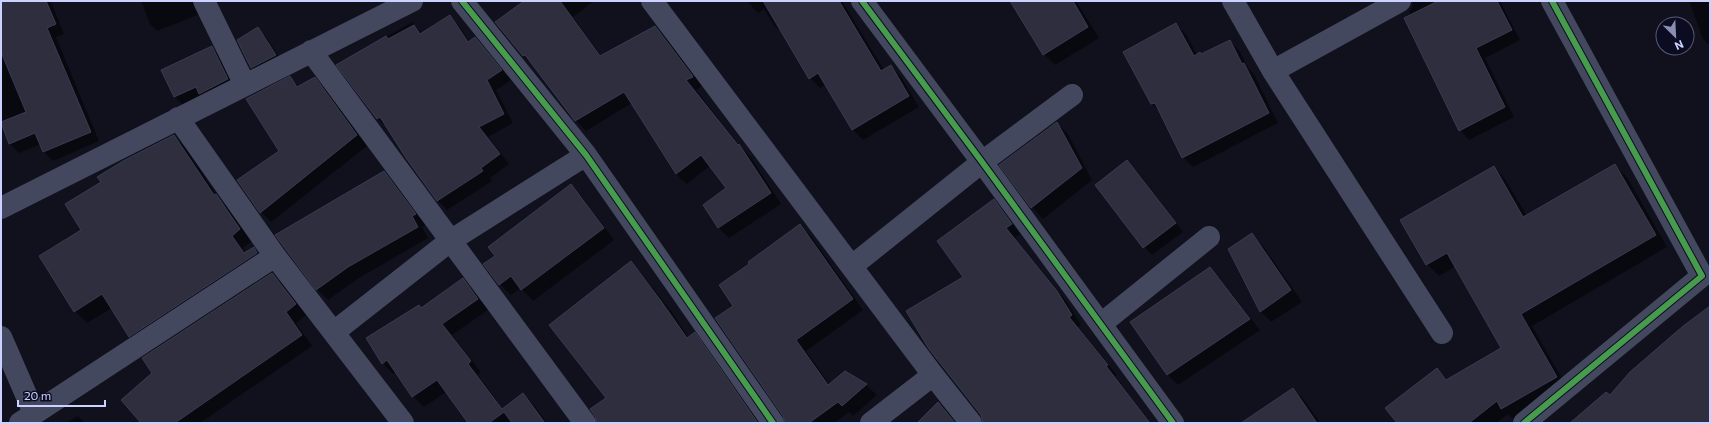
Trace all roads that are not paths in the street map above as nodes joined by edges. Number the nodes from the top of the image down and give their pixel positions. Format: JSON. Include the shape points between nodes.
{"nodes":[{"id":1,"x":204,"y":1,"type":"edge"},
{"id":2,"x":412,"y":1,"type":"edge"},
{"id":3,"x":462,"y":1,"type":"edge"},
{"id":4,"x":652,"y":1,"type":"edge"},
{"id":5,"x":862,"y":1,"type":"edge"},
{"id":6,"x":1233,"y":1,"type":"edge"},
{"id":7,"x":1400,"y":1,"type":"edge"},
{"id":8,"x":1552,"y":1,"type":"edge"},
{"id":9,"x":311,"y":51,"type":"junction"},
{"id":10,"x":1273,"y":71,"type":"junction"},
{"id":11,"x":245,"y":86,"type":"junction"},
{"id":12,"x":1072,"y":95,"type":"dead end"},
{"id":13,"x":178,"y":118,"type":"junction"},
{"id":14,"x":586,"y":155,"type":"junction"},
{"id":15,"x":982,"y":162,"type":"junction"},
{"id":16,"x":1,"y":208,"type":"edge"},
{"id":17,"x":1209,"y":237,"type":"dead end"},
{"id":18,"x":450,"y":241,"type":"junction"},
{"id":19,"x":275,"y":256,"type":"junction"},
{"id":20,"x":852,"y":266,"type":"junction"},
{"id":21,"x":1101,"y":324,"type":"junction"},
{"id":22,"x":334,"y":332,"type":"junction"},
{"id":23,"x":1442,"y":334,"type":"dead end"},
{"id":24,"x":1,"y":337,"type":"edge"},
{"id":25,"x":933,"y":375,"type":"junction"},
{"id":26,"x":27,"y":418,"type":"edge"},
{"id":27,"x":402,"y":423,"type":"edge"},
{"id":28,"x":585,"y":423,"type":"edge"},
{"id":29,"x":773,"y":423,"type":"edge"},
{"id":30,"x":871,"y":423,"type":"edge"},
{"id":31,"x":971,"y":423,"type":"edge"},
{"id":32,"x":1173,"y":423,"type":"edge"},
{"id":33,"x":1524,"y":423,"type":"edge"}],
"edges":[{"from":1,"to":11,"type":"street"},
{"from":2,"to":9,"type":"street"},
{"from":3,"to":14,"type":"street"},
{"from":4,"to":20,"type":"street"},
{"from":5,"to":15,"type":"street"},
{"from":6,"to":10,"type":"street"},
{"from":7,"to":10,"type":"street"},
{"from":8,"to":33,"type":"street","via":[[1702,276]]},
{"from":9,"to":11,"type":"street"},
{"from":9,"to":18,"type":"street"},
{"from":10,"to":23,"type":"street"},
{"from":11,"to":13,"type":"street"},
{"from":12,"to":15,"type":"street"},
{"from":13,"to":16,"type":"street"},
{"from":13,"to":19,"type":"street"},
{"from":14,"to":18,"type":"street"},
{"from":14,"to":29,"type":"street"},
{"from":15,"to":20,"type":"street"},
{"from":15,"to":21,"type":"street"},
{"from":17,"to":21,"type":"street"},
{"from":18,"to":22,"type":"street"},
{"from":18,"to":28,"type":"street"},
{"from":19,"to":22,"type":"street"},
{"from":19,"to":26,"type":"street"},
{"from":20,"to":25,"type":"street"},
{"from":21,"to":32,"type":"street"},
{"from":22,"to":27,"type":"street"},
{"from":24,"to":26,"type":"street"},
{"from":25,"to":30,"type":"street"},
{"from":25,"to":31,"type":"street"}]}
